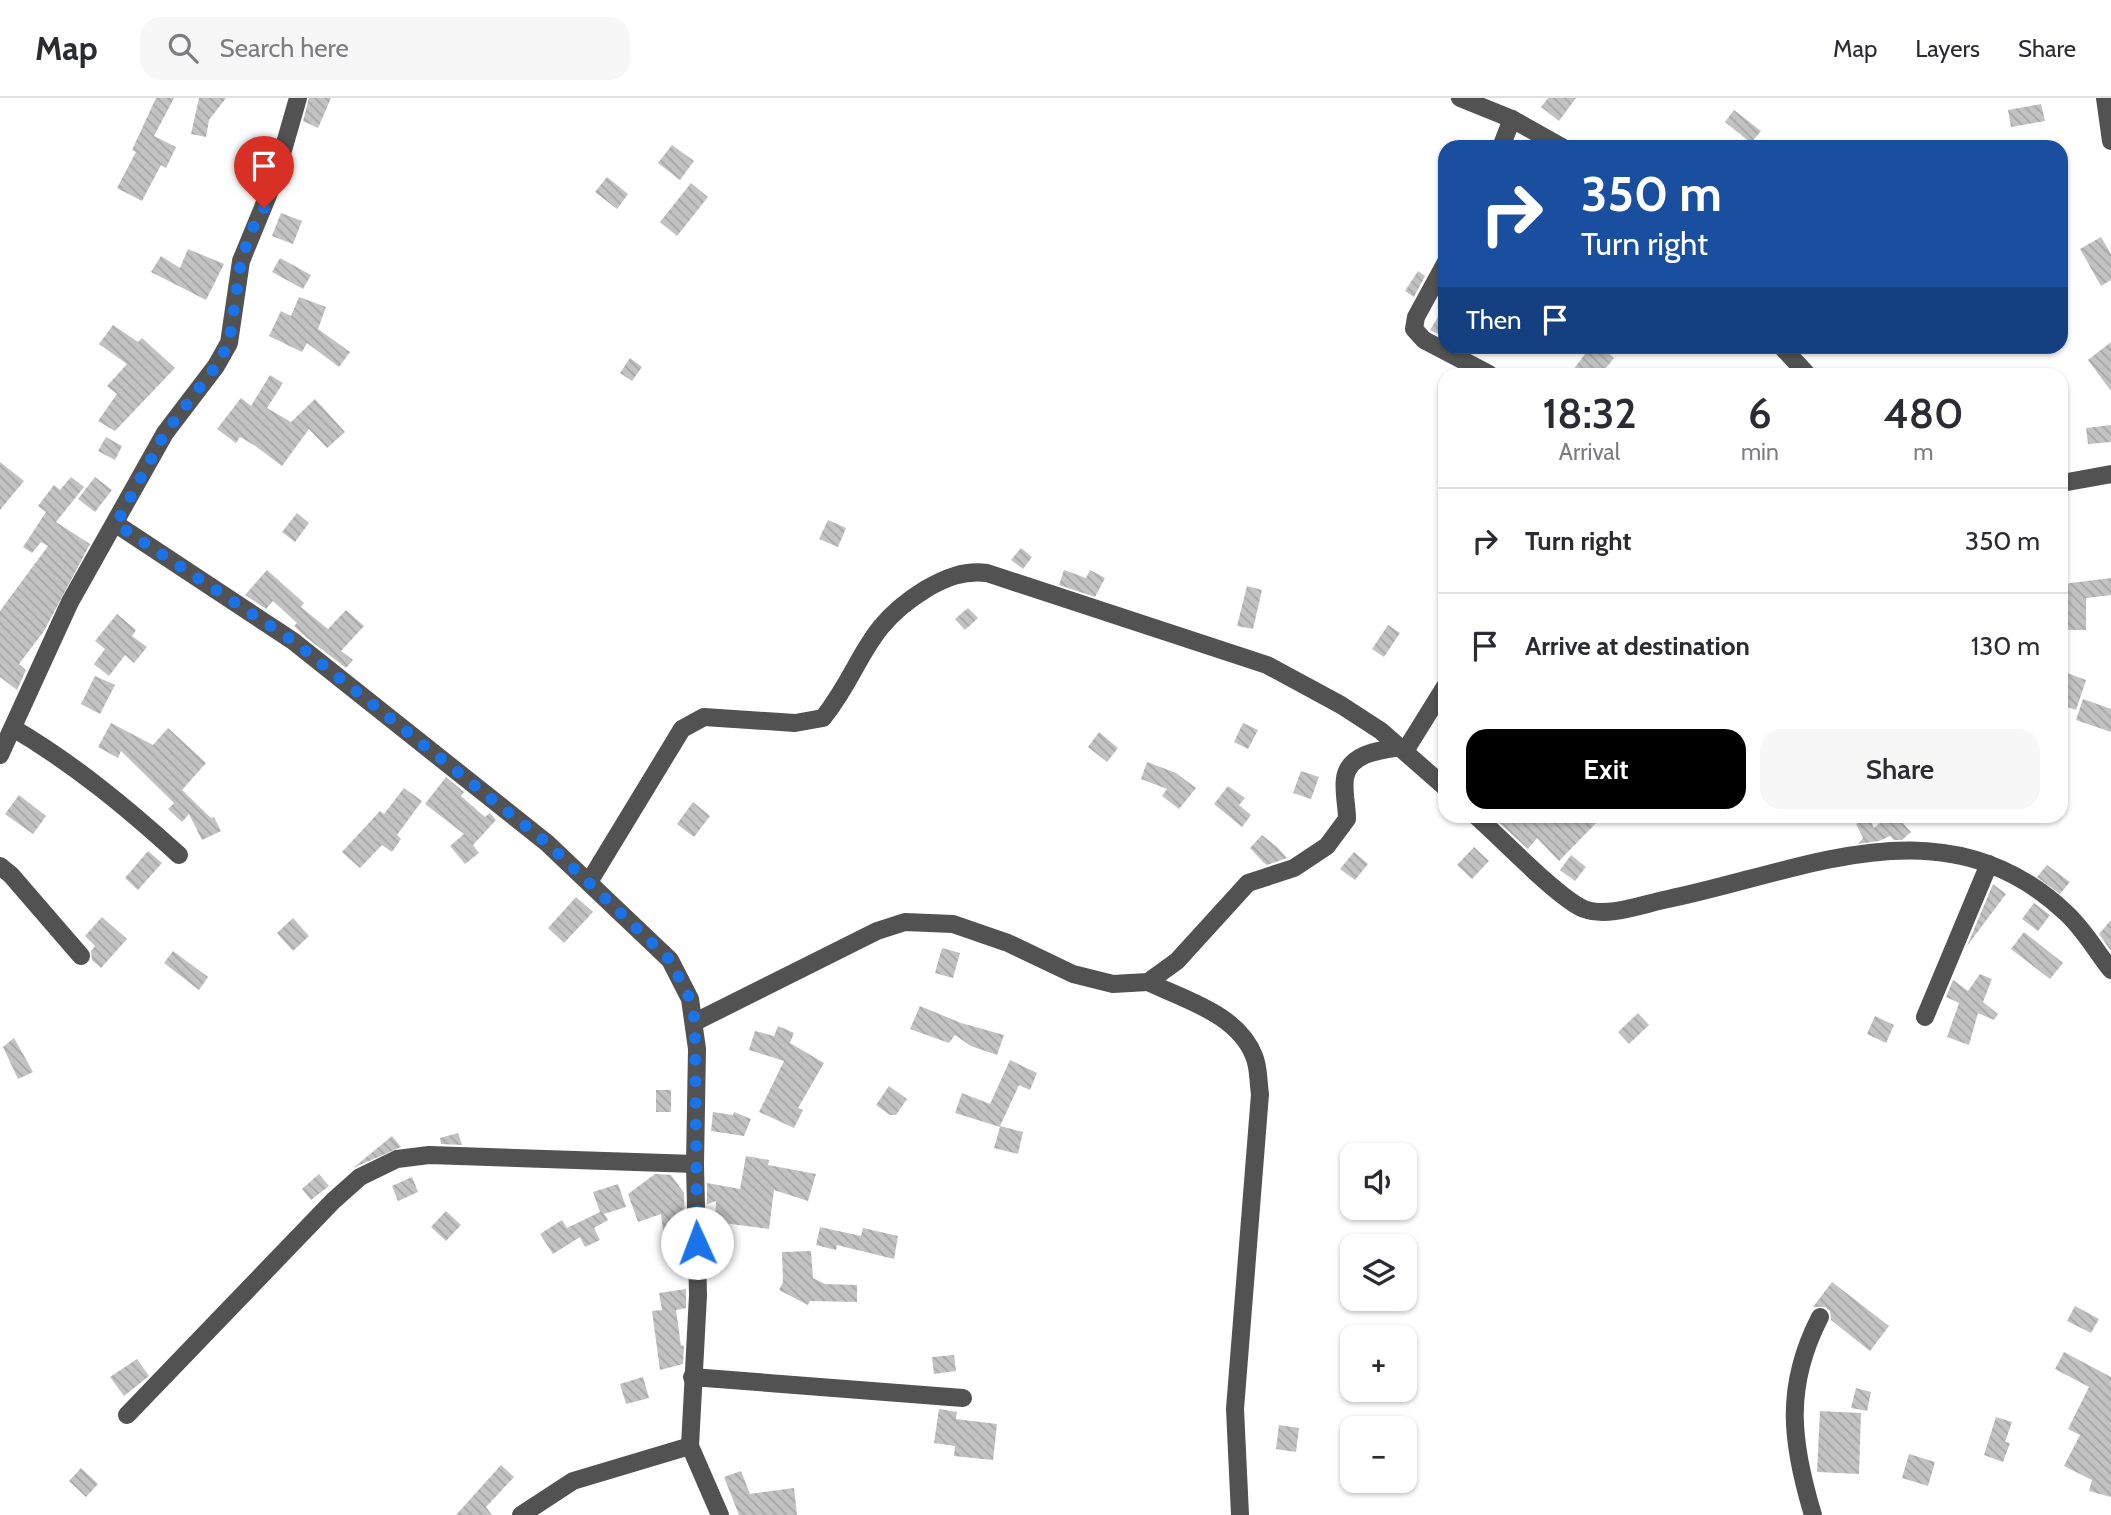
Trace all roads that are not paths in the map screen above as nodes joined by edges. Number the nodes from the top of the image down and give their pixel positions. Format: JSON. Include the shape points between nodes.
{"nodes":[{"id":1,"x":298,"y":98,"type":"edge"},
{"id":2,"x":1460,"y":98,"type":"edge"},
{"id":3,"x":2105,"y":98,"type":"edge"},
{"id":4,"x":1512,"y":119,"type":"junction"},
{"id":5,"x":1504,"y":140,"type":"edge"},
{"id":6,"x":1550,"y":140,"type":"edge"},
{"id":7,"x":2111,"y":141,"type":"edge"},
{"id":8,"x":1438,"y":277,"type":"edge"},
{"id":9,"x":1438,"y":347,"type":"edge"},
{"id":10,"x":1451,"y":354,"type":"edge"},
{"id":11,"x":1788,"y":354,"type":"edge"},
{"id":12,"x":1478,"y":368,"type":"edge"},
{"id":13,"x":1801,"y":368,"type":"edge"},
{"id":14,"x":2111,"y":474,"type":"edge"},
{"id":15,"x":2068,"y":482,"type":"edge"},
{"id":16,"x":116,"y":524,"type":"junction"},
{"id":17,"x":1438,"y":697,"type":"edge"},
{"id":18,"x":13,"y":728,"type":"junction"},
{"id":19,"x":1403,"y":749,"type":"junction"},
{"id":20,"x":0,"y":755,"type":"edge"},
{"id":21,"x":1438,"y":781,"type":"edge"},
{"id":22,"x":1484,"y":823,"type":"edge"},
{"id":23,"x":179,"y":855,"type":"dead end"},
{"id":24,"x":1989,"y":864,"type":"junction"},
{"id":25,"x":0,"y":866,"type":"edge"},
{"id":26,"x":589,"y":883,"type":"junction"},
{"id":27,"x":81,"y":957,"type":"dead end"},
{"id":28,"x":2111,"y":970,"type":"edge"},
{"id":29,"x":1148,"y":982,"type":"junction"},
{"id":30,"x":1925,"y":1017,"type":"dead end"},
{"id":31,"x":695,"y":1022,"type":"junction"},
{"id":32,"x":695,"y":1164,"type":"junction"},
{"id":33,"x":1821,"y":1317,"type":"dead end"},
{"id":34,"x":692,"y":1377,"type":"junction"},
{"id":35,"x":963,"y":1398,"type":"dead end"},
{"id":36,"x":127,"y":1415,"type":"dead end"},
{"id":37,"x":690,"y":1446,"type":"junction"},
{"id":38,"x":522,"y":1515,"type":"edge"},
{"id":39,"x":720,"y":1515,"type":"edge"},
{"id":40,"x":1240,"y":1515,"type":"edge"},
{"id":41,"x":1813,"y":1515,"type":"edge"}],
"edges":[{"from":1,"to":16,"type":"street","via":[[275,178],[241,261],[229,343],[165,433]]},
{"from":2,"to":4,"type":"street"},
{"from":3,"to":7,"type":"street"},
{"from":4,"to":5,"type":"street"},
{"from":4,"to":6,"type":"street"},
{"from":8,"to":9,"type":"street","via":[[1414,329]]},
{"from":10,"to":12,"type":"street"},
{"from":11,"to":13,"type":"street"},
{"from":14,"to":15,"type":"street"},
{"from":16,"to":18,"type":"street","via":[[70,602]]},
{"from":16,"to":26,"type":"street","via":[[293,641],[547,843]]},
{"from":17,"to":19,"type":"street"},
{"from":18,"to":20,"type":"street"},
{"from":18,"to":23,"type":"street","via":[[115,796]]},
{"from":19,"to":21,"type":"street"},
{"from":19,"to":26,"type":"street","via":[[1341,705],[1267,665],[972,571],[933,585],[879,626],[823,718],[795,723],[704,717],[682,729]]},
{"from":19,"to":29,"type":"street","via":[[1381,750],[1353,762],[1345,779],[1347,818],[1327,846],[1294,868],[1248,883],[1177,961]]},
{"from":22,"to":24,"type":"street","via":[[1576,905],[1598,911],[1693,894],[1796,865],[1869,851],[1956,854]]},
{"from":24,"to":28,"type":"street","via":[[2063,910]]},
{"from":24,"to":30,"type":"street"},
{"from":25,"to":27,"type":"street"},
{"from":26,"to":31,"type":"street","via":[[670,960],[690,999]]},
{"from":29,"to":31,"type":"street","via":[[1113,984],[1073,974],[979,931],[953,924],[905,922],[877,931]]},
{"from":29,"to":40,"type":"street","via":[[1220,1016],[1243,1034],[1255,1058],[1260,1094],[1236,1409]]},
{"from":31,"to":32,"type":"street"},
{"from":32,"to":34,"type":"street","via":[[698,1295]]},
{"from":32,"to":36,"type":"street","via":[[429,1155],[379,1165],[333,1201]]},
{"from":33,"to":41,"type":"street","via":[[1804,1354],[1794,1409],[1796,1453]]},
{"from":34,"to":35,"type":"street"},
{"from":34,"to":37,"type":"street"},
{"from":37,"to":38,"type":"street","via":[[573,1481]]},
{"from":37,"to":39,"type":"street"}]}
